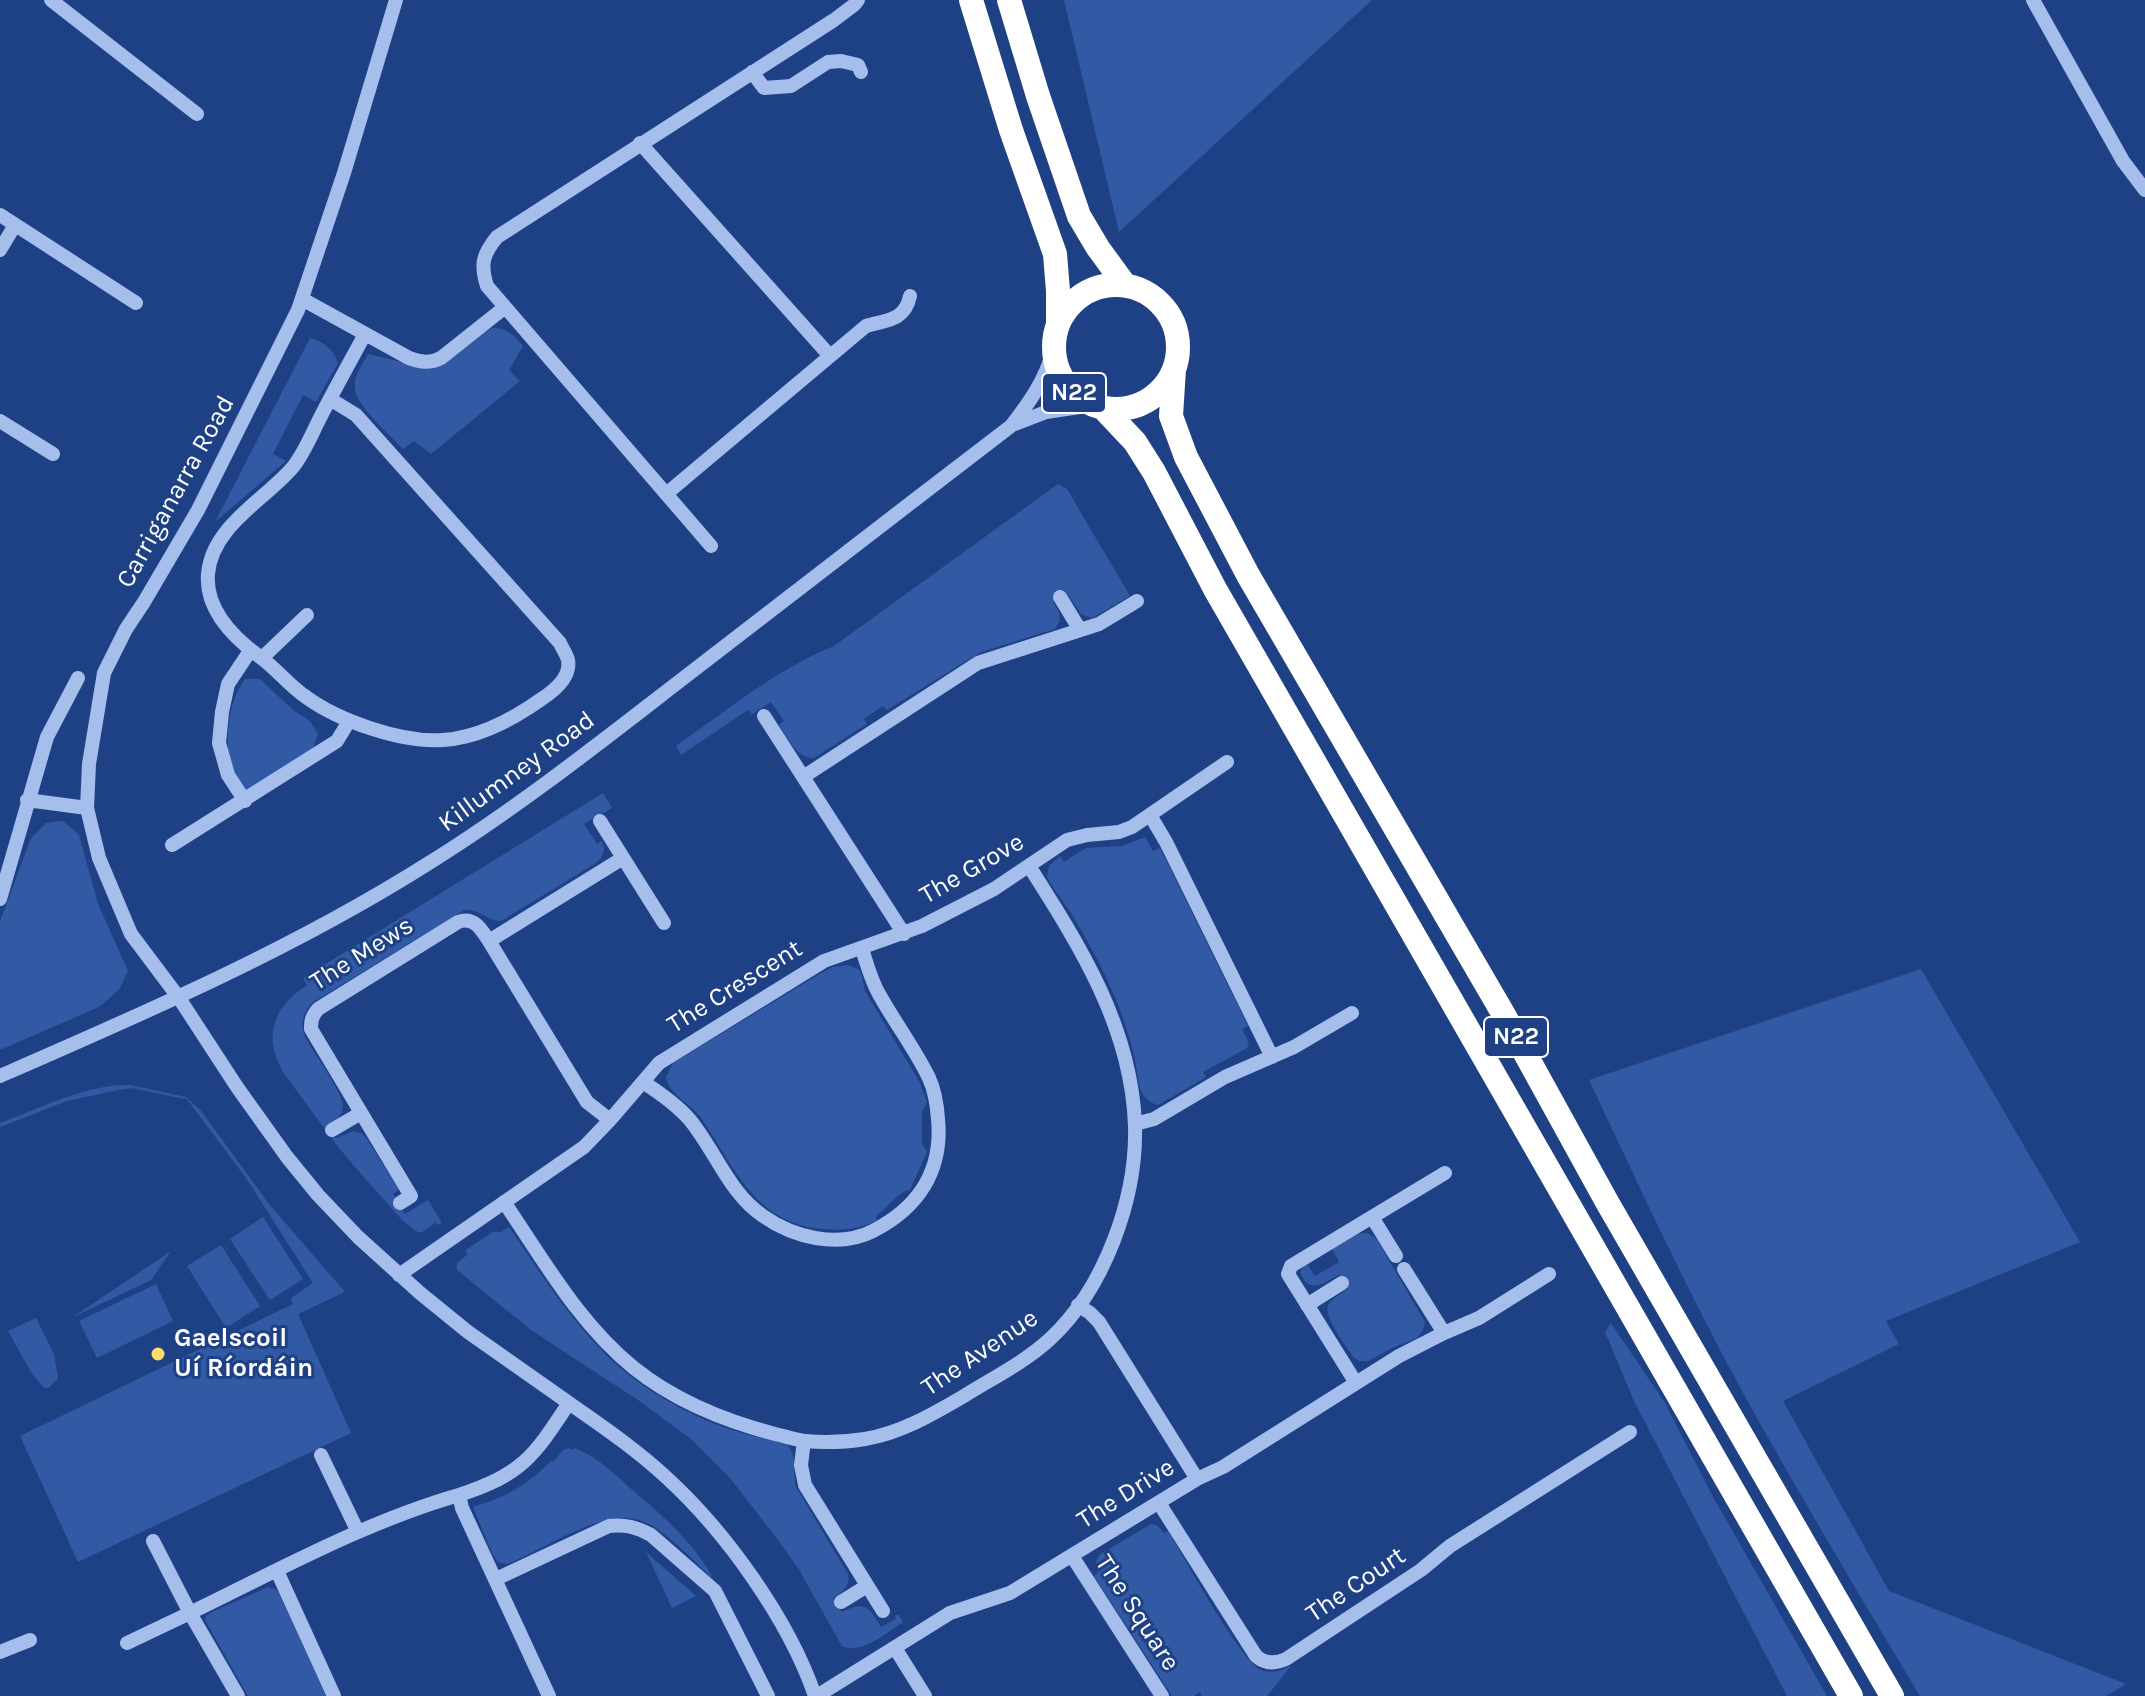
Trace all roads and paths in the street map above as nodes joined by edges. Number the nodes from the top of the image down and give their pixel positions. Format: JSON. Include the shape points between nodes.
{"nodes":[{"id":1,"x":51,"y":0,"type":"edge"},
{"id":2,"x":396,"y":0,"type":"edge"},
{"id":3,"x":858,"y":0,"type":"edge"},
{"id":4,"x":971,"y":0,"type":"edge"},
{"id":5,"x":1009,"y":0,"type":"edge"},
{"id":6,"x":2033,"y":0,"type":"edge"},
{"id":7,"x":752,"y":72,"type":"junction"},
{"id":8,"x":861,"y":72,"type":"dead end"},
{"id":9,"x":197,"y":114,"type":"dead end"},
{"id":10,"x":640,"y":143,"type":"junction"},
{"id":11,"x":2145,"y":190,"type":"edge"},
{"id":12,"x":0,"y":215,"type":"edge"},
{"id":13,"x":15,"y":225,"type":"junction"},
{"id":14,"x":0,"y":250,"type":"edge"},
{"id":15,"x":1125,"y":285,"type":"junction"},
{"id":16,"x":910,"y":296,"type":"dead end"},
{"id":17,"x":302,"y":299,"type":"junction"},
{"id":18,"x":136,"y":303,"type":"dead end"},
{"id":19,"x":504,"y":308,"type":"junction"},
{"id":20,"x":1058,"y":323,"type":"junction"},
{"id":21,"x":365,"y":334,"type":"junction"},
{"id":22,"x":1053,"y":351,"type":"junction"},
{"id":23,"x":830,"y":356,"type":"junction"},
{"id":24,"x":1174,"y":369,"type":"junction"},
{"id":25,"x":330,"y":399,"type":"junction"},
{"id":26,"x":1098,"y":407,"type":"junction"},
{"id":27,"x":0,"y":421,"type":"edge"},
{"id":28,"x":1011,"y":426,"type":"junction"},
{"id":29,"x":53,"y":454,"type":"dead end"},
{"id":30,"x":666,"y":494,"type":"junction"},
{"id":31,"x":711,"y":546,"type":"dead end"},
{"id":32,"x":1060,"y":597,"type":"dead end"},
{"id":33,"x":1137,"y":601,"type":"dead end"},
{"id":34,"x":307,"y":615,"type":"dead end"},
{"id":35,"x":1080,"y":630,"type":"junction"},
{"id":36,"x":256,"y":655,"type":"junction"},
{"id":37,"x":78,"y":678,"type":"dead end"},
{"id":38,"x":764,"y":716,"type":"dead end"},
{"id":39,"x":349,"y":721,"type":"junction"},
{"id":40,"x":1227,"y":762,"type":"dead end"},
{"id":41,"x":803,"y":777,"type":"junction"},
{"id":42,"x":27,"y":800,"type":"junction"},
{"id":43,"x":245,"y":801,"type":"junction"},
{"id":44,"x":87,"y":808,"type":"junction"},
{"id":45,"x":1150,"y":815,"type":"junction"},
{"id":46,"x":600,"y":821,"type":"dead end"},
{"id":47,"x":172,"y":845,"type":"dead end"},
{"id":48,"x":623,"y":858,"type":"junction"},
{"id":49,"x":1029,"y":866,"type":"junction"},
{"id":50,"x":0,"y":899,"type":"edge"},
{"id":51,"x":664,"y":923,"type":"dead end"},
{"id":52,"x":904,"y":934,"type":"junction"},
{"id":53,"x":489,"y":941,"type":"junction"},
{"id":54,"x":862,"y":949,"type":"junction"},
{"id":55,"x":179,"y":998,"type":"junction"},
{"id":56,"x":1352,"y":1013,"type":"dead end"},
{"id":57,"x":1272,"y":1057,"type":"junction"},
{"id":58,"x":0,"y":1076,"type":"edge"},
{"id":59,"x":643,"y":1082,"type":"junction"},
{"id":60,"x":361,"y":1113,"type":"junction"},
{"id":61,"x":610,"y":1120,"type":"junction"},
{"id":62,"x":1135,"y":1124,"type":"junction"},
{"id":63,"x":332,"y":1130,"type":"dead end"},
{"id":64,"x":1445,"y":1173,"type":"dead end"},
{"id":65,"x":504,"y":1202,"type":"junction"},
{"id":66,"x":400,"y":1203,"type":"dead end"},
{"id":67,"x":1372,"y":1217,"type":"junction"},
{"id":68,"x":1549,"y":1274,"type":"dead end"},
{"id":69,"x":399,"y":1275,"type":"junction"},
{"id":70,"x":1342,"y":1283,"type":"dead end"},
{"id":71,"x":1078,"y":1305,"type":"junction"},
{"id":72,"x":1307,"y":1305,"type":"junction"},
{"id":73,"x":1444,"y":1333,"type":"junction"},
{"id":74,"x":1356,"y":1383,"type":"junction"},
{"id":75,"x":569,"y":1403,"type":"junction"},
{"id":76,"x":1630,"y":1432,"type":"dead end"},
{"id":77,"x":804,"y":1441,"type":"junction"},
{"id":78,"x":321,"y":1455,"type":"dead end"},
{"id":79,"x":1197,"y":1479,"type":"junction"},
{"id":80,"x":459,"y":1495,"type":"junction"},
{"id":81,"x":1159,"y":1503,"type":"junction"},
{"id":82,"x":358,"y":1532,"type":"junction"},
{"id":83,"x":153,"y":1541,"type":"dead end"},
{"id":84,"x":1072,"y":1556,"type":"junction"},
{"id":85,"x":277,"y":1571,"type":"junction"},
{"id":86,"x":496,"y":1579,"type":"junction"},
{"id":87,"x":867,"y":1586,"type":"junction"},
{"id":88,"x":841,"y":1602,"type":"dead end"},
{"id":89,"x":883,"y":1611,"type":"dead end"},
{"id":90,"x":190,"y":1613,"type":"junction"},
{"id":91,"x":30,"y":1640,"type":"dead end"},
{"id":92,"x":127,"y":1643,"type":"dead end"},
{"id":93,"x":895,"y":1648,"type":"junction"},
{"id":94,"x":0,"y":1652,"type":"edge"},
{"id":95,"x":238,"y":1696,"type":"edge"},
{"id":96,"x":334,"y":1696,"type":"edge"},
{"id":97,"x":549,"y":1696,"type":"edge"},
{"id":98,"x":768,"y":1696,"type":"edge"},
{"id":99,"x":816,"y":1696,"type":"edge"},
{"id":100,"x":925,"y":1696,"type":"edge"},
{"id":101,"x":1162,"y":1696,"type":"edge"},
{"id":102,"x":1851,"y":1696,"type":"edge"},
{"id":103,"x":1892,"y":1696,"type":"edge"}],
"edges":[{"from":1,"to":9,"type":"street"},
{"from":2,"to":17,"type":"street","name":"Carriganarra Road"},
{"from":3,"to":7,"type":"street"},
{"from":4,"to":20,"type":"highway","number":"N22","via":[[1055,254]]},
{"from":5,"to":15,"type":"highway","number":"N22","via":[[1079,216]]},
{"from":6,"to":11,"type":"street","via":[[2123,161]]},
{"from":7,"to":8,"type":"street","via":[[764,88],[791,86],[828,62],[849,62]]},
{"from":7,"to":10,"type":"street"},
{"from":10,"to":19,"type":"street","via":[[497,237],[485,251],[482,272]]},
{"from":10,"to":23,"type":"street"},
{"from":12,"to":13,"type":"street"},
{"from":13,"to":14,"type":"street"},
{"from":13,"to":18,"type":"street"},
{"from":15,"to":20,"type":"highway","via":[[1085,293]]},
{"from":15,"to":24,"type":"highway","number":"N22","via":[[1158,301],[1169,315],[1178,351]]},
{"from":16,"to":23,"type":"street","via":[[894,320],[866,326]]},
{"from":17,"to":21,"type":"street"},
{"from":17,"to":44,"type":"street","name":"Carriganarra Road","via":[[198,510],[104,673]]},
{"from":19,"to":21,"type":"street","via":[[433,362],[409,358]]},
{"from":19,"to":30,"type":"street"},
{"from":20,"to":22,"type":"highway","number":"N22"},
{"from":21,"to":25,"type":"street"},
{"from":22,"to":26,"type":"highway","number":"N22","via":[[1065,384]]},
{"from":22,"to":28,"type":"street","name":"Killumney Road","via":[[1032,401]]},
{"from":23,"to":30,"type":"street"},
{"from":24,"to":26,"type":"highway","number":"N22","via":[[1166,384],[1138,405]]},
{"from":24,"to":103,"type":"highway","number":"N22","via":[[1171,416],[1186,457],[1248,575]]},
{"from":25,"to":36,"type":"street","via":[[294,466],[227,531],[208,572],[209,597],[221,619]]},
{"from":25,"to":39,"type":"street","via":[[356,415],[560,643],[568,659],[566,676],[548,694],[470,735],[419,739]]},
{"from":26,"to":28,"type":"street","name":"Killumney Road","via":[[1046,412]]},
{"from":26,"to":102,"type":"highway","number":"N22","via":[[1135,442],[1154,472],[1223,603]]},
{"from":27,"to":29,"type":"street"},
{"from":28,"to":55,"type":"street","name":"Killumney Road","via":[[498,819],[302,938]]},
{"from":30,"to":31,"type":"street"},
{"from":32,"to":35,"type":"street"},
{"from":33,"to":35,"type":"street","via":[[1107,621]]},
{"from":34,"to":36,"type":"street"},
{"from":35,"to":41,"type":"street","via":[[978,663]]},
{"from":36,"to":39,"type":"street","via":[[304,696]]},
{"from":36,"to":43,"type":"street","via":[[228,684],[219,743],[228,775]]},
{"from":37,"to":42,"type":"street","via":[[47,737]]},
{"from":38,"to":41,"type":"street","name":"The Grove"},
{"from":39,"to":43,"type":"street","via":[[337,741]]},
{"from":40,"to":45,"type":"street","name":"The Grove"},
{"from":41,"to":52,"type":"street","name":"The Grove"},
{"from":42,"to":44,"type":"street"},
{"from":42,"to":50,"type":"street"},
{"from":43,"to":47,"type":"street"},
{"from":44,"to":55,"type":"street","name":"Carriganarra Road","via":[[99,858],[131,934]]},
{"from":45,"to":49,"type":"street","name":"The Grove","via":[[1125,830],[1067,840]]},
{"from":45,"to":57,"type":"street"},
{"from":46,"to":48,"type":"street"},
{"from":48,"to":51,"type":"street"},
{"from":48,"to":53,"type":"street"},
{"from":49,"to":52,"type":"street","name":"The Grove"},
{"from":49,"to":62,"type":"street","name":"The Avenue","via":[[1107,1003],[1126,1060]]},
{"from":52,"to":54,"type":"street","name":"The Crescent"},
{"from":53,"to":60,"type":"street","name":"The Mews","via":[[475,923],[458,922],[313,1014],[311,1029]]},
{"from":53,"to":61,"type":"street","name":"The Mews","via":[[587,1102]]},
{"from":54,"to":59,"type":"street","name":"The Crescent","via":[[824,961],[663,1060]]},
{"from":54,"to":59,"type":"street","via":[[878,993],[929,1078],[938,1113],[940,1137],[933,1172],[919,1195],[890,1221],[869,1233],[836,1240],[807,1236],[772,1222],[739,1195],[690,1121]]},
{"from":55,"to":58,"type":"street","name":"Killumney Road"},
{"from":55,"to":69,"type":"street","name":"Carriganarra Road","via":[[287,1157]]},
{"from":56,"to":57,"type":"street"},
{"from":57,"to":62,"type":"street","via":[[1225,1077],[1159,1117]]},
{"from":59,"to":61,"type":"street","name":"The Crescent"},
{"from":60,"to":63,"type":"street"},
{"from":60,"to":66,"type":"street","name":"The Mews","via":[[411,1196]]},
{"from":61,"to":65,"type":"street","name":"The Crescent","via":[[584,1147]]},
{"from":62,"to":71,"type":"street","name":"The Avenue","via":[[1131,1189],[1122,1221]]},
{"from":64,"to":67,"type":"street"},
{"from":65,"to":69,"type":"street","name":"The Crescent"},
{"from":65,"to":77,"type":"street","name":"The Avenue","via":[[575,1305],[634,1368],[720,1416]]},
{"from":67,"to":72,"type":"street","via":[[1291,1266],[1288,1274]]},
{"from":67,"to":73,"type":"street"},
{"from":68,"to":73,"type":"street","via":[[1479,1318]]},
{"from":69,"to":75,"type":"street","name":"Carriganarra Road","via":[[468,1332]]},
{"from":70,"to":72,"type":"street"},
{"from":71,"to":77,"type":"street","name":"The Avenue","via":[[1035,1351],[933,1414],[876,1437]]},
{"from":71,"to":79,"type":"street","name":"The Drive","via":[[1099,1322]]},
{"from":72,"to":74,"type":"street"},
{"from":73,"to":74,"type":"street"},
{"from":74,"to":79,"type":"street"},
{"from":75,"to":80,"type":"street","via":[[522,1465]]},
{"from":75,"to":99,"type":"street","name":"Carriganarra Road","via":[[657,1469],[706,1518],[771,1609]]},
{"from":76,"to":81,"type":"street","name":"The Court","via":[[1273,1663],[1256,1656]]},
{"from":77,"to":87,"type":"street","via":[[805,1485]]},
{"from":78,"to":82,"type":"street"},
{"from":79,"to":81,"type":"street","name":"The Drive"},
{"from":80,"to":82,"type":"street"},
{"from":80,"to":86,"type":"street"},
{"from":81,"to":84,"type":"street","name":"The Drive"},
{"from":82,"to":85,"type":"street"},
{"from":83,"to":90,"type":"street"},
{"from":84,"to":93,"type":"street","name":"The Drive","via":[[1000,1597],[950,1613]]},
{"from":84,"to":101,"type":"street","name":"The Square"},
{"from":85,"to":90,"type":"street"},
{"from":85,"to":96,"type":"street"},
{"from":86,"to":97,"type":"street"},
{"from":86,"to":98,"type":"street","via":[[609,1526],[641,1529],[715,1591]]},
{"from":87,"to":88,"type":"street"},
{"from":87,"to":89,"type":"street"},
{"from":90,"to":92,"type":"street"},
{"from":90,"to":95,"type":"street"},
{"from":91,"to":94,"type":"street"},
{"from":93,"to":99,"type":"street","name":"The Drive"},
{"from":93,"to":100,"type":"street"}]}
